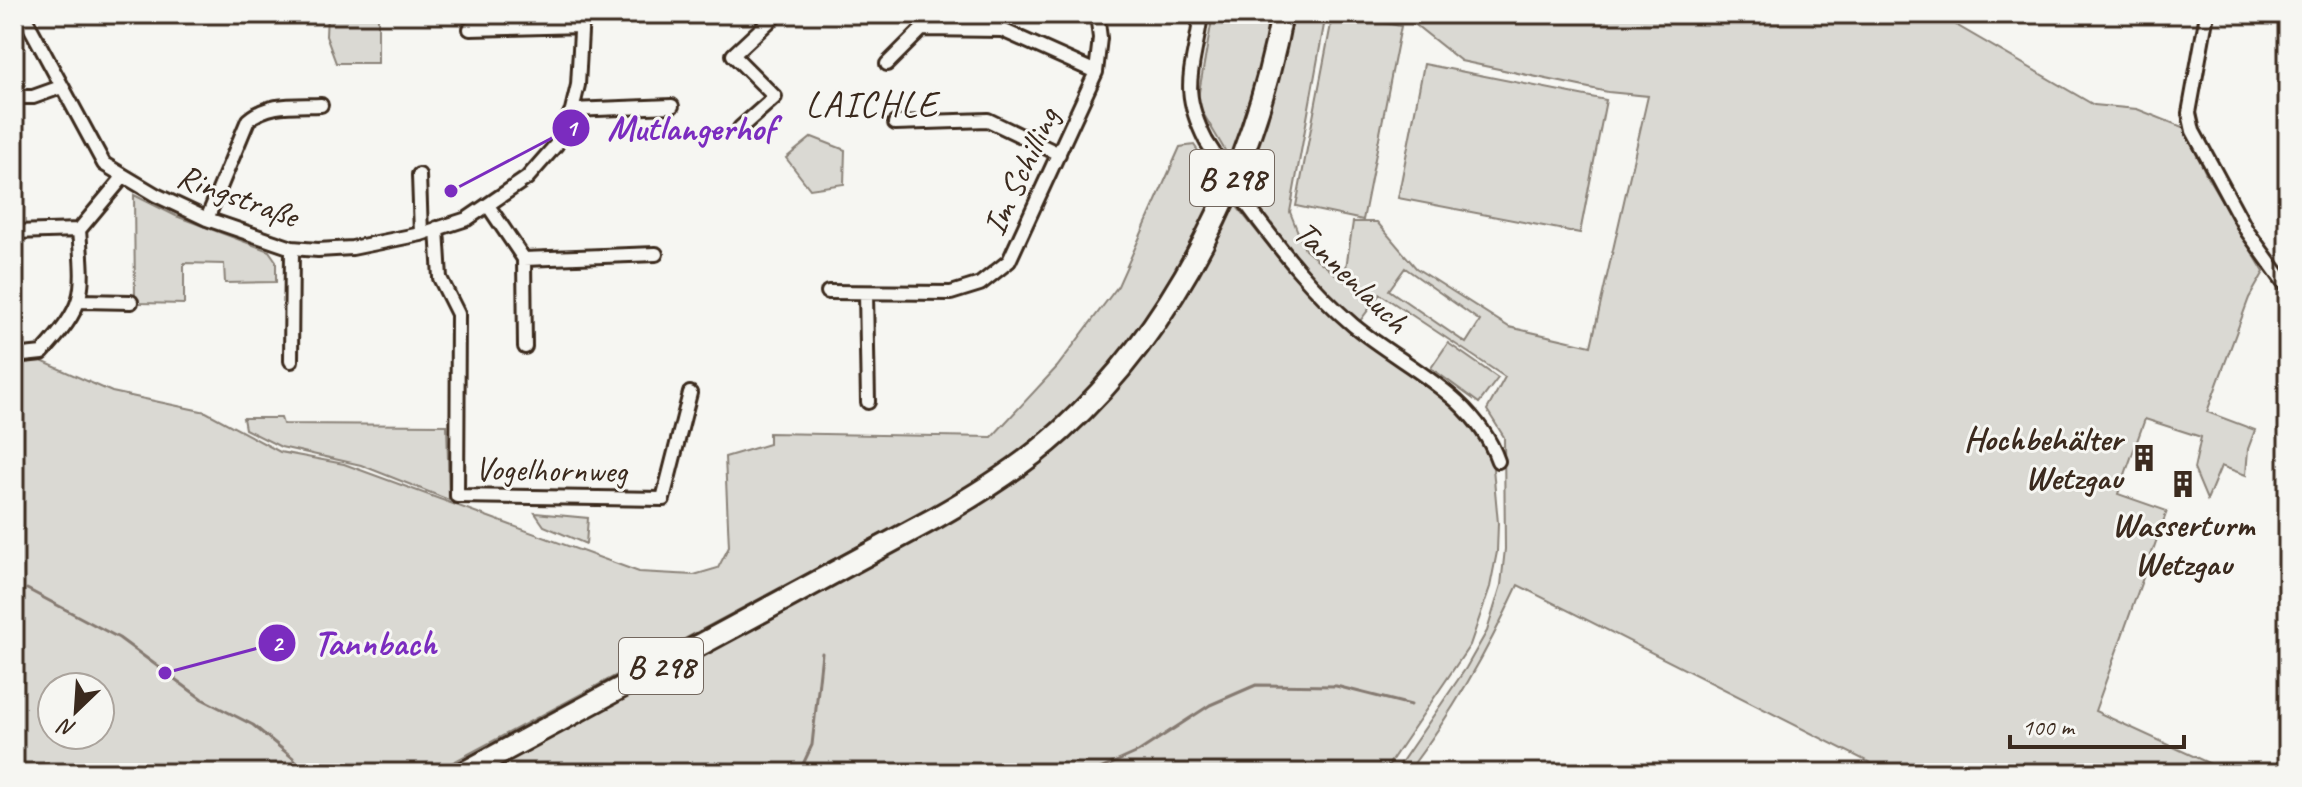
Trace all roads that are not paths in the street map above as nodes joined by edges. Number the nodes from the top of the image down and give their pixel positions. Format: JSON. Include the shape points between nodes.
{"nodes":[{"id":1,"x":23,"y":14,"type":"edge"},
{"id":2,"x":777,"y":14,"type":"edge"},
{"id":3,"x":1097,"y":14,"type":"edge"},
{"id":4,"x":1201,"y":14,"type":"edge"},
{"id":5,"x":1282,"y":14,"type":"edge"},
{"id":6,"x":2207,"y":14,"type":"edge"},
{"id":7,"x":582,"y":20,"type":"edge"},
{"id":8,"x":470,"y":29,"type":"dead end"},
{"id":9,"x":887,"y":64,"type":"dead end"},
{"id":10,"x":1096,"y":72,"type":"junction"},
{"id":11,"x":61,"y":87,"type":"junction"},
{"id":12,"x":14,"y":97,"type":"edge"},
{"id":13,"x":321,"y":105,"type":"dead end"},
{"id":14,"x":672,"y":106,"type":"dead end"},
{"id":15,"x":572,"y":110,"type":"junction"},
{"id":16,"x":895,"y":123,"type":"dead end"},
{"id":17,"x":740,"y":128,"type":"dead end"},
{"id":18,"x":1059,"y":154,"type":"junction"},
{"id":19,"x":419,"y":175,"type":"dead end"},
{"id":20,"x":124,"y":176,"type":"junction"},
{"id":21,"x":489,"y":207,"type":"junction"},
{"id":22,"x":207,"y":219,"type":"junction"},
{"id":23,"x":437,"y":228,"type":"junction"},
{"id":24,"x":79,"y":230,"type":"junction"},
{"id":25,"x":14,"y":232,"type":"edge"},
{"id":26,"x":421,"y":234,"type":"junction"},
{"id":27,"x":292,"y":248,"type":"junction"},
{"id":28,"x":656,"y":254,"type":"dead end"},
{"id":29,"x":524,"y":259,"type":"junction"},
{"id":30,"x":2288,"y":288,"type":"edge"},
{"id":31,"x":828,"y":292,"type":"dead end"},
{"id":32,"x":866,"y":293,"type":"junction"},
{"id":33,"x":81,"y":301,"type":"junction"},
{"id":34,"x":131,"y":302,"type":"dead end"},
{"id":35,"x":525,"y":347,"type":"dead end"},
{"id":36,"x":14,"y":356,"type":"edge"},
{"id":37,"x":291,"y":361,"type":"dead end"},
{"id":38,"x":690,"y":393,"type":"dead end"},
{"id":39,"x":868,"y":402,"type":"dead end"},
{"id":40,"x":1498,"y":461,"type":"dead end"},
{"id":41,"x":463,"y":773,"type":"edge"}],
"edges":[{"from":1,"to":11,"type":"street","name":"Ringstraße"},
{"from":2,"to":17,"type":"street","via":[[733,55],[775,97]]},
{"from":3,"to":10,"type":"street","name":"Im Schilling"},
{"from":4,"to":40,"type":"street","name":"Tannenlauch","bridge":true,"via":[[1188,91],[1190,110],[1248,206],[1298,272],[1352,324],[1467,407],[1489,437]]},
{"from":5,"to":41,"type":"main road","number":"B 298","via":[[1262,97],[1236,169],[1189,266],[1134,351],[1084,409],[1026,460],[961,503]]},
{"from":6,"to":30,"type":"street","via":[[2189,113],[2193,131],[2247,231]]},
{"from":7,"to":8,"type":"street"},
{"from":7,"to":15,"type":"street","name":"Ringstraße"},
{"from":9,"to":10,"type":"street","via":[[922,29],[1002,30]]},
{"from":10,"to":18,"type":"street","name":"Im Schilling"},
{"from":11,"to":12,"type":"street"},
{"from":11,"to":20,"type":"street","name":"Ringstraße","via":[[104,164]]},
{"from":13,"to":22,"type":"street","via":[[275,106],[248,120]]},
{"from":14,"to":15,"type":"street"},
{"from":15,"to":21,"type":"street","name":"Ringstraße","via":[[556,145],[527,178]]},
{"from":16,"to":18,"type":"street","via":[[988,120]]},
{"from":18,"to":32,"type":"street","name":"Im Schilling","via":[[1009,261],[980,284],[951,293]]},
{"from":19,"to":26,"type":"street"},
{"from":20,"to":22,"type":"street","name":"Ringstraße"},
{"from":20,"to":24,"type":"street"},
{"from":21,"to":23,"type":"street","name":"Ringstraße"},
{"from":21,"to":29,"type":"street"},
{"from":22,"to":27,"type":"street","name":"Ringstraße"},
{"from":23,"to":26,"type":"street","name":"Ringstraße"},
{"from":23,"to":38,"type":"street","name":"Vogelhornweg","via":[[440,278],[458,314],[457,496],[663,499]]},
{"from":24,"to":25,"type":"street"},
{"from":24,"to":33,"type":"street"},
{"from":26,"to":27,"type":"street","name":"Ringstraße","via":[[352,248]]},
{"from":27,"to":37,"type":"street"},
{"from":28,"to":29,"type":"street"},
{"from":29,"to":35,"type":"street"},
{"from":31,"to":32,"type":"street","name":"Im Schilling"},
{"from":32,"to":39,"type":"street"},
{"from":33,"to":34,"type":"street"},
{"from":33,"to":36,"type":"street","via":[[42,353]]}]}
